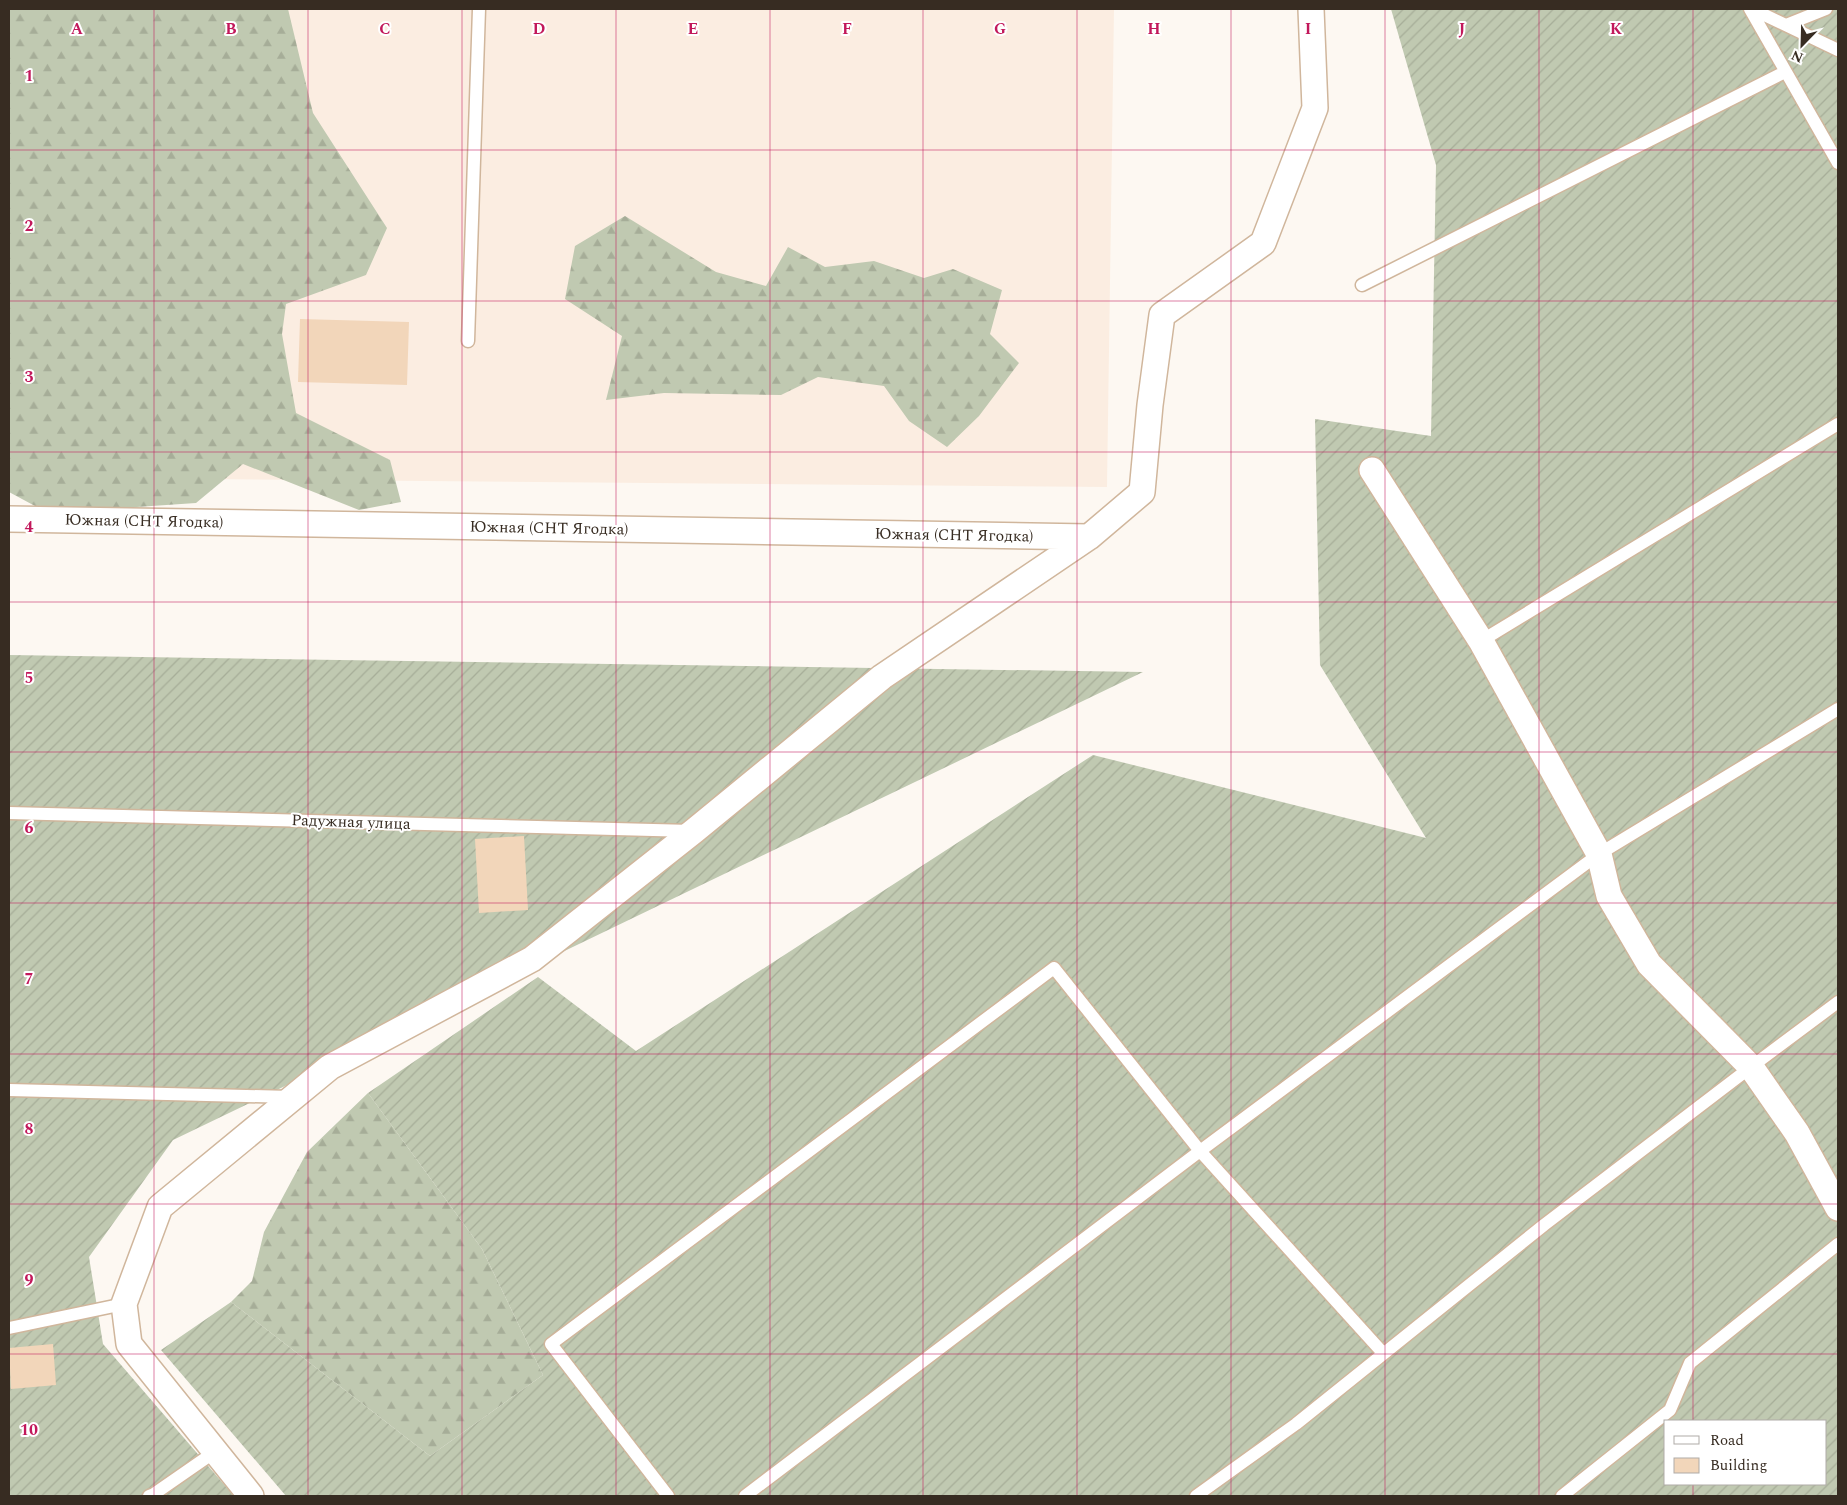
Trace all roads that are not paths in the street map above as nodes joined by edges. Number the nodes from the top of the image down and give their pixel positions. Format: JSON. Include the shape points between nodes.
{"nodes":[{"id":1,"x":479,"y":9,"type":"edge"},
{"id":2,"x":1311,"y":9,"type":"edge"},
{"id":3,"x":1751,"y":9,"type":"edge"},
{"id":4,"x":1826,"y":9,"type":"edge"},
{"id":5,"x":1786,"y":25,"type":"junction"},
{"id":6,"x":1838,"y":50,"type":"edge"},
{"id":7,"x":1785,"y":72,"type":"junction"},
{"id":8,"x":1838,"y":163,"type":"edge"},
{"id":9,"x":1362,"y":285,"type":"dead end"},
{"id":10,"x":468,"y":341,"type":"dead end"},
{"id":11,"x":1838,"y":424,"type":"edge"},
{"id":12,"x":1372,"y":470,"type":"dead end"},
{"id":13,"x":9,"y":519,"type":"edge"},
{"id":14,"x":1089,"y":538,"type":"junction"},
{"id":15,"x":1482,"y":641,"type":"junction"},
{"id":16,"x":1838,"y":709,"type":"edge"},
{"id":17,"x":9,"y":813,"type":"edge"},
{"id":18,"x":694,"y":831,"type":"junction"},
{"id":19,"x":1599,"y":854,"type":"junction"},
{"id":20,"x":1838,"y":1002,"type":"edge"},
{"id":21,"x":1751,"y":1066,"type":"junction"},
{"id":22,"x":9,"y":1090,"type":"edge"},
{"id":23,"x":293,"y":1097,"type":"junction"},
{"id":24,"x":1200,"y":1151,"type":"junction"},
{"id":25,"x":1838,"y":1208,"type":"edge"},
{"id":26,"x":1838,"y":1244,"type":"edge"},
{"id":27,"x":124,"y":1304,"type":"junction"},
{"id":28,"x":9,"y":1328,"type":"edge"},
{"id":29,"x":1384,"y":1354,"type":"junction"},
{"id":30,"x":216,"y":1451,"type":"junction"},
{"id":31,"x":149,"y":1496,"type":"edge"},
{"id":32,"x":251,"y":1496,"type":"edge"},
{"id":33,"x":668,"y":1496,"type":"edge"},
{"id":34,"x":745,"y":1496,"type":"edge"},
{"id":35,"x":1196,"y":1496,"type":"edge"},
{"id":36,"x":1562,"y":1496,"type":"edge"}],
"edges":[{"from":1,"to":10,"type":"lane"},
{"from":2,"to":14,"type":"street","via":[[1315,108],[1263,243],[1162,315],[1142,492]]},
{"from":3,"to":5,"type":"lane"},
{"from":3,"to":7,"type":"lane"},
{"from":4,"to":5,"type":"lane"},
{"from":5,"to":6,"type":"lane"},
{"from":7,"to":8,"type":"lane"},
{"from":7,"to":9,"type":"lane"},
{"from":11,"to":15,"type":"lane"},
{"from":12,"to":15,"type":"street"},
{"from":13,"to":14,"type":"street","name":"Южная (СНТ Ягодка)"},
{"from":14,"to":18,"type":"street","via":[[882,677]]},
{"from":15,"to":19,"type":"street"},
{"from":16,"to":19,"type":"lane"},
{"from":17,"to":18,"type":"lane","name":"Радужная улица"},
{"from":18,"to":23,"type":"street","via":[[532,959],[330,1067]]},
{"from":19,"to":21,"type":"street","via":[[1609,896],[1649,964]]},
{"from":19,"to":24,"type":"lane"},
{"from":20,"to":21,"type":"lane"},
{"from":21,"to":25,"type":"street","via":[[1797,1133]]},
{"from":21,"to":29,"type":"lane","via":[[1544,1225]]},
{"from":22,"to":23,"type":"lane"},
{"from":23,"to":27,"type":"street","via":[[160,1207]]},
{"from":24,"to":29,"type":"lane"},
{"from":24,"to":33,"type":"lane","via":[[1054,968],[551,1344]]},
{"from":24,"to":34,"type":"lane"},
{"from":26,"to":36,"type":"lane","via":[[1690,1363],[1670,1410]]},
{"from":27,"to":28,"type":"lane"},
{"from":27,"to":30,"type":"street","via":[[129,1344]]},
{"from":29,"to":35,"type":"lane","via":[[1296,1424]]},
{"from":30,"to":31,"type":"lane"},
{"from":30,"to":32,"type":"street"}]}
